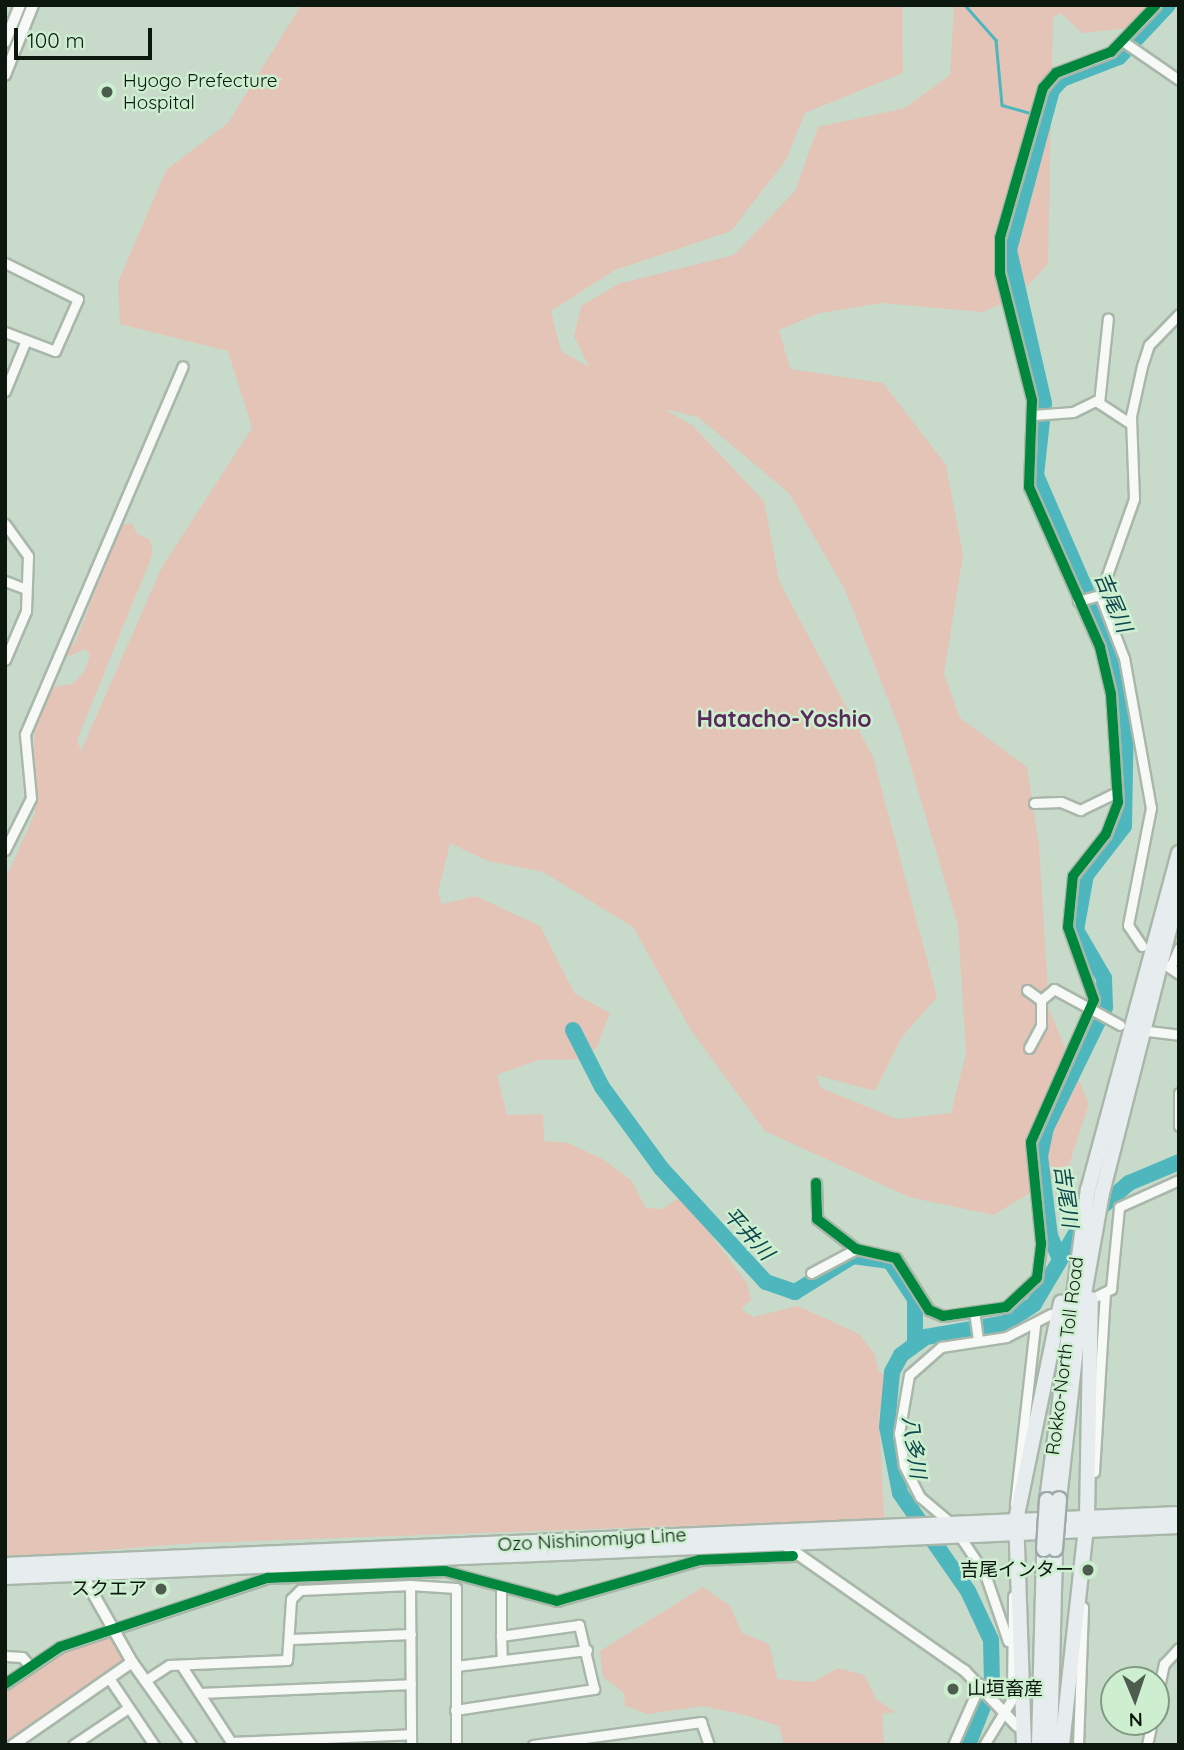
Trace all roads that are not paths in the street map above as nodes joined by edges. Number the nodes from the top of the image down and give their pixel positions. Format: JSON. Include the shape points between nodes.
{"nodes":[{"id":1,"x":20,"y":5,"type":"edge"},
{"id":2,"x":33,"y":5,"type":"edge"},
{"id":3,"x":1156,"y":5,"type":"edge"},
{"id":4,"x":5,"y":43,"type":"edge"},
{"id":5,"x":1125,"y":43,"type":"junction"},
{"id":6,"x":5,"y":75,"type":"edge"},
{"id":7,"x":1179,"y":80,"type":"edge"},
{"id":8,"x":5,"y":263,"type":"edge"},
{"id":9,"x":1179,"y":314,"type":"edge"},
{"id":10,"x":1108,"y":318,"type":"dead end"},
{"id":11,"x":5,"y":332,"type":"edge"},
{"id":12,"x":26,"y":340,"type":"junction"},
{"id":13,"x":183,"y":366,"type":"dead end"},
{"id":14,"x":5,"y":391,"type":"edge"},
{"id":15,"x":1099,"y":403,"type":"junction"},
{"id":16,"x":1033,"y":415,"type":"junction"},
{"id":17,"x":1131,"y":424,"type":"junction"},
{"id":18,"x":5,"y":524,"type":"edge"},
{"id":19,"x":5,"y":581,"type":"edge"},
{"id":20,"x":26,"y":589,"type":"junction"},
{"id":21,"x":1097,"y":595,"type":"junction"},
{"id":22,"x":1080,"y":601,"type":"junction"},
{"id":23,"x":7,"y":653,"type":"edge"},
{"id":24,"x":1117,"y":792,"type":"junction"},
{"id":25,"x":1034,"y":803,"type":"dead end"},
{"id":26,"x":5,"y":850,"type":"edge"},
{"id":27,"x":1179,"y":853,"type":"edge"},
{"id":28,"x":1179,"y":891,"type":"edge"},
{"id":29,"x":1142,"y":946,"type":"dead end"},
{"id":30,"x":1179,"y":947,"type":"edge"},
{"id":31,"x":1179,"y":975,"type":"edge"},
{"id":32,"x":1027,"y":990,"type":"dead end"},
{"id":33,"x":1041,"y":1000,"type":"junction"},
{"id":34,"x":1094,"y":1012,"type":"junction"},
{"id":35,"x":1120,"y":1025,"type":"dead end"},
{"id":36,"x":1148,"y":1031,"type":"dead end"},
{"id":37,"x":1179,"y":1035,"type":"edge"},
{"id":38,"x":1029,"y":1048,"type":"dead end"},
{"id":39,"x":1179,"y":1093,"type":"edge"},
{"id":40,"x":1179,"y":1126,"type":"edge"},
{"id":41,"x":1179,"y":1180,"type":"edge"},
{"id":42,"x":816,"y":1183,"type":"dead end"},
{"id":43,"x":1102,"y":1193,"type":"junction"},
{"id":44,"x":1080,"y":1237,"type":"junction"},
{"id":45,"x":856,"y":1249,"type":"junction"},
{"id":46,"x":811,"y":1273,"type":"dead end"},
{"id":47,"x":974,"y":1312,"type":"junction"},
{"id":48,"x":1051,"y":1314,"type":"dead end"},
{"id":49,"x":1035,"y":1325,"type":"junction"},
{"id":50,"x":978,"y":1339,"type":"junction"},
{"id":51,"x":1088,"y":1496,"type":"junction"},
{"id":52,"x":1053,"y":1499,"type":"junction"},
{"id":53,"x":1179,"y":1514,"type":"edge"},
{"id":54,"x":1086,"y":1524,"type":"junction"},
{"id":55,"x":1016,"y":1526,"type":"junction"},
{"id":56,"x":1179,"y":1526,"type":"edge"},
{"id":57,"x":910,"y":1532,"type":"junction"},
{"id":58,"x":955,"y":1532,"type":"junction"},
{"id":59,"x":782,"y":1543,"type":"junction"},
{"id":60,"x":1049,"y":1549,"type":"junction"},
{"id":61,"x":1084,"y":1549,"type":"junction"},
{"id":62,"x":793,"y":1556,"type":"junction"},
{"id":63,"x":5,"y":1565,"type":"edge"},
{"id":64,"x":1017,"y":1566,"type":"junction"},
{"id":65,"x":78,"y":1568,"type":"junction"},
{"id":66,"x":5,"y":1577,"type":"edge"},
{"id":67,"x":410,"y":1585,"type":"junction"},
{"id":68,"x":501,"y":1591,"type":"junction"},
{"id":69,"x":114,"y":1628,"type":"junction"},
{"id":70,"x":411,"y":1634,"type":"junction"},
{"id":71,"x":501,"y":1636,"type":"junction"},
{"id":72,"x":292,"y":1639,"type":"junction"},
{"id":73,"x":1179,"y":1648,"type":"edge"},
{"id":74,"x":587,"y":1650,"type":"junction"},
{"id":75,"x":5,"y":1656,"type":"edge"},
{"id":76,"x":502,"y":1660,"type":"junction"},
{"id":77,"x":132,"y":1662,"type":"junction"},
{"id":78,"x":29,"y":1665,"type":"junction"},
{"id":79,"x":181,"y":1665,"type":"junction"},
{"id":80,"x":456,"y":1665,"type":"junction"},
{"id":81,"x":1164,"y":1666,"type":"edge"},
{"id":82,"x":1012,"y":1669,"type":"junction"},
{"id":83,"x":109,"y":1678,"type":"junction"},
{"id":84,"x":146,"y":1680,"type":"junction"},
{"id":85,"x":5,"y":1684,"type":"edge"},
{"id":86,"x":411,"y":1684,"type":"junction"},
{"id":87,"x":980,"y":1684,"type":"junction"},
{"id":88,"x":199,"y":1693,"type":"junction"},
{"id":89,"x":128,"y":1708,"type":"junction"},
{"id":90,"x":1004,"y":1708,"type":"junction"},
{"id":91,"x":455,"y":1710,"type":"junction"},
{"id":92,"x":1017,"y":1726,"type":"dead end"},
{"id":93,"x":411,"y":1734,"type":"junction"},
{"id":94,"x":594,"y":1741,"type":"edge"},
{"id":95,"x":232,"y":1743,"type":"edge"},
{"id":96,"x":13,"y":1745,"type":"edge"},
{"id":97,"x":73,"y":1745,"type":"edge"},
{"id":98,"x":154,"y":1745,"type":"edge"},
{"id":99,"x":191,"y":1745,"type":"edge"},
{"id":100,"x":411,"y":1745,"type":"edge"},
{"id":101,"x":456,"y":1745,"type":"edge"},
{"id":102,"x":533,"y":1745,"type":"edge"},
{"id":103,"x":709,"y":1745,"type":"edge"},
{"id":104,"x":953,"y":1745,"type":"edge"},
{"id":105,"x":984,"y":1745,"type":"edge"},
{"id":106,"x":1024,"y":1745,"type":"edge"},
{"id":107,"x":1039,"y":1745,"type":"edge"},
{"id":108,"x":1050,"y":1745,"type":"edge"},
{"id":109,"x":1062,"y":1745,"type":"edge"},
{"id":110,"x":1078,"y":1745,"type":"edge"}],
"edges":[{"from":1,"to":4,"type":"street"},
{"from":2,"to":6,"type":"street"},
{"from":3,"to":5,"type":"street"},
{"from":5,"to":7,"type":"street","via":[[1135,55]]},
{"from":5,"to":16,"type":"street","via":[[1056,73],[1043,88],[1000,238],[1000,273]]},
{"from":8,"to":12,"type":"street","via":[[78,299],[59,349]]},
{"from":9,"to":17,"type":"street","via":[[1149,345]]},
{"from":10,"to":15,"type":"street"},
{"from":11,"to":12,"type":"street"},
{"from":12,"to":14,"type":"street"},
{"from":13,"to":26,"type":"street","via":[[25,734],[31,798]]},
{"from":15,"to":16,"type":"street"},
{"from":15,"to":17,"type":"street"},
{"from":16,"to":22,"type":"street","via":[[1029,487]]},
{"from":17,"to":21,"type":"street","via":[[1134,499]]},
{"from":18,"to":20,"type":"street","via":[[28,556]]},
{"from":19,"to":20,"type":"street"},
{"from":20,"to":23,"type":"street","via":[[26,611]]},
{"from":21,"to":22,"type":"street"},
{"from":21,"to":29,"type":"street","via":[[1124,658],[1142,781],[1152,808],[1128,925]]},
{"from":22,"to":24,"type":"street","via":[[1100,647],[1111,694]]},
{"from":24,"to":25,"type":"street","via":[[1080,810],[1061,802]]},
{"from":24,"to":34,"type":"street","via":[[1115,818],[1073,876],[1069,906],[1071,944],[1095,989]]},
{"from":27,"to":44,"type":"main road","name":"Rokko-North Toll Road","via":[[1139,984]]},
{"from":28,"to":43,"type":"main road","name":"Rokko-North Toll Road"},
{"from":30,"to":31,"type":"street","via":[[1167,966]]},
{"from":32,"to":33,"type":"street"},
{"from":33,"to":34,"type":"street","via":[[1054,989]]},
{"from":33,"to":38,"type":"street","via":[[1041,1025]]},
{"from":34,"to":35,"type":"street"},
{"from":34,"to":47,"type":"street","via":[[1031,1142],[1041,1244],[1037,1278],[1006,1307]]},
{"from":36,"to":37,"type":"street"},
{"from":39,"to":40,"type":"street"},
{"from":41,"to":51,"type":"street","via":[[1119,1206],[1111,1289],[1101,1294],[1101,1439]]},
{"from":42,"to":45,"type":"street","via":[[814,1214]]},
{"from":43,"to":51,"type":"main road","via":[[1089,1325]]},
{"from":43,"to":52,"type":"main road","name":"Rokko-North Toll Road"},
{"from":44,"to":52,"type":"main road","name":"Rokko-North Toll Road"},
{"from":44,"to":55,"type":"main road","via":[[1063,1287]]},
{"from":45,"to":46,"type":"street"},
{"from":45,"to":47,"type":"street","via":[[897,1258],[929,1310],[943,1316]]},
{"from":47,"to":50,"type":"street"},
{"from":48,"to":49,"type":"street"},
{"from":49,"to":50,"type":"street"},
{"from":49,"to":55,"type":"street"},
{"from":50,"to":58,"type":"street","via":[[925,1355],[904,1395],[904,1465],[920,1497]]},
{"from":51,"to":54,"type":"main road"},
{"from":52,"to":60,"type":"main road","name":"Rokko-North Toll Road","bridge":true},
{"from":53,"to":54,"type":"main road","name":"Ozo Nishinomiya Line"},
{"from":54,"to":55,"type":"main road","name":"Ozo Nishinomiya Line"},
{"from":54,"to":56,"type":"main road","name":"Ozo Nishinomiya Line"},
{"from":54,"to":61,"type":"main road"},
{"from":55,"to":58,"type":"main road","name":"Ozo Nishinomiya Line"},
{"from":55,"to":64,"type":"main road"},
{"from":57,"to":58,"type":"main road","name":"Ozo Nishinomiya Line"},
{"from":57,"to":59,"type":"main road","name":"Ozo Nishinomiya Line"},
{"from":57,"to":65,"type":"main road","name":"Ozo Nishinomiya Line"},
{"from":58,"to":82,"type":"street","via":[[995,1596]]},
{"from":59,"to":62,"type":"street"},
{"from":59,"to":65,"type":"main road","name":"Ozo Nishinomiya Line"},
{"from":60,"to":107,"type":"main road","name":"Rokko-North Toll Road"},
{"from":60,"to":108,"type":"main road","name":"Rokko-North Toll Road"},
{"from":61,"to":109,"type":"main road"},
{"from":61,"to":110,"type":"street"},
{"from":62,"to":68,"type":"street","via":[[700,1560],[570,1601]]},
{"from":62,"to":87,"type":"street"},
{"from":63,"to":65,"type":"main road","name":"Ozo Nishinomiya Line"},
{"from":64,"to":82,"type":"street"},
{"from":64,"to":106,"type":"main road"},
{"from":65,"to":66,"type":"main road","name":"Ozo Nishinomiya Line"},
{"from":65,"to":69,"type":"street"},
{"from":67,"to":70,"type":"street"},
{"from":67,"to":72,"type":"street","via":[[300,1590],[291,1599]]},
{"from":67,"to":80,"type":"street","via":[[456,1588]]},
{"from":68,"to":69,"type":"street","via":[[445,1571],[268,1577]]},
{"from":68,"to":71,"type":"street"},
{"from":69,"to":77,"type":"street"},
{"from":69,"to":78,"type":"street"},
{"from":70,"to":72,"type":"street"},
{"from":70,"to":86,"type":"street"},
{"from":71,"to":74,"type":"street","via":[[579,1625]]},
{"from":71,"to":76,"type":"street"},
{"from":72,"to":79,"type":"street","via":[[287,1660]]},
{"from":73,"to":81,"type":"street"},
{"from":74,"to":76,"type":"street"},
{"from":74,"to":91,"type":"street","via":[[591,1692]]},
{"from":75,"to":78,"type":"street","via":[[22,1657]]},
{"from":76,"to":80,"type":"street"},
{"from":77,"to":83,"type":"street"},
{"from":77,"to":84,"type":"street"},
{"from":78,"to":85,"type":"street"},
{"from":79,"to":84,"type":"street","via":[[169,1665]]},
{"from":79,"to":88,"type":"street"},
{"from":80,"to":91,"type":"street"},
{"from":82,"to":90,"type":"street"},
{"from":83,"to":89,"type":"street"},
{"from":83,"to":96,"type":"street"},
{"from":84,"to":99,"type":"street"},
{"from":86,"to":88,"type":"street"},
{"from":86,"to":93,"type":"street"},
{"from":87,"to":90,"type":"street"},
{"from":87,"to":104,"type":"street"},
{"from":88,"to":95,"type":"street"},
{"from":89,"to":97,"type":"street"},
{"from":89,"to":98,"type":"street"},
{"from":90,"to":92,"type":"street"},
{"from":90,"to":105,"type":"street"},
{"from":91,"to":101,"type":"street"},
{"from":93,"to":95,"type":"street"},
{"from":93,"to":100,"type":"street"},
{"from":94,"to":102,"type":"street"},
{"from":94,"to":103,"type":"street","via":[[701,1722]]}]}
